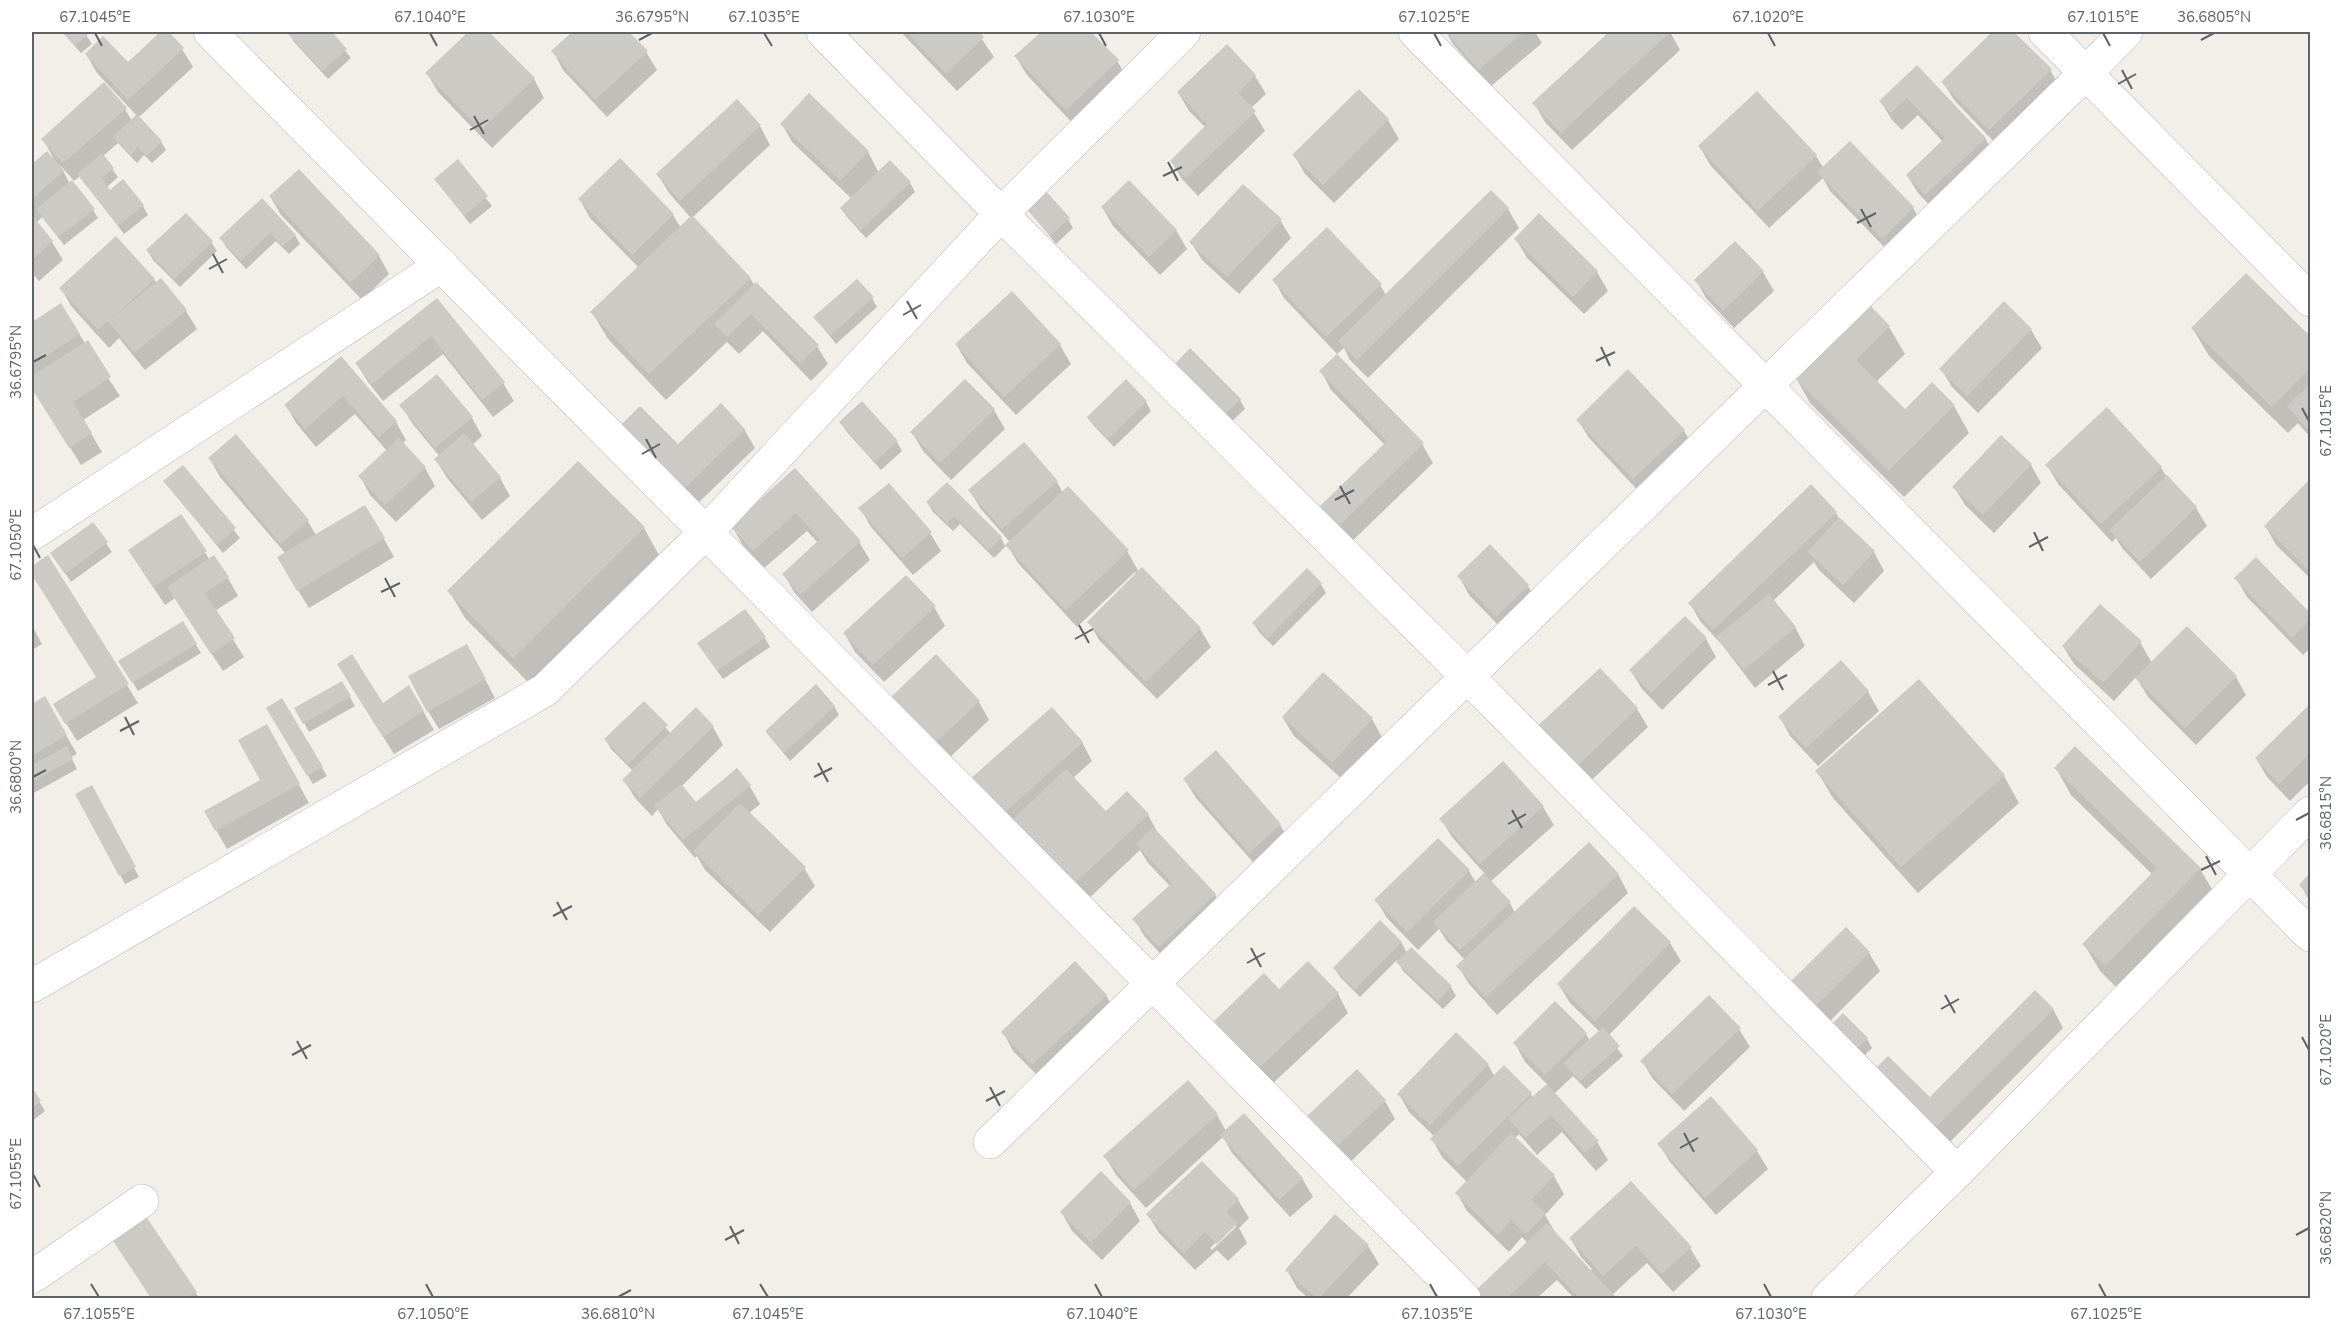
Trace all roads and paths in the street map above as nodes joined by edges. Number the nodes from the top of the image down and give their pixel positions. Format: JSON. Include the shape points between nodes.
{"nodes":[{"id":1,"x":824,"y":32,"type":"edge"},
{"id":2,"x":1184,"y":32,"type":"edge"},
{"id":3,"x":1415,"y":32,"type":"edge"},
{"id":4,"x":2045,"y":32,"type":"edge"},
{"id":5,"x":2126,"y":32,"type":"edge"},
{"id":6,"x":230,"y":38,"type":"edge"},
{"id":7,"x":2086,"y":73,"type":"junction"},
{"id":8,"x":1001,"y":214,"type":"junction"},
{"id":9,"x":442,"y":265,"type":"junction"},
{"id":10,"x":2310,"y":300,"type":"edge"},
{"id":11,"x":1765,"y":384,"type":"junction"},
{"id":12,"x":706,"y":532,"type":"junction"},
{"id":13,"x":32,"y":534,"type":"edge"},
{"id":14,"x":1467,"y":676,"type":"junction"},
{"id":15,"x":2310,"y":813,"type":"edge"},
{"id":16,"x":2250,"y":874,"type":"junction"},
{"id":17,"x":2310,"y":935,"type":"edge"},
{"id":18,"x":1152,"y":984,"type":"junction"},
{"id":19,"x":32,"y":986,"type":"edge"},
{"id":20,"x":990,"y":1142,"type":"dead end"},
{"id":21,"x":1957,"y":1172,"type":"junction"},
{"id":22,"x":142,"y":1201,"type":"dead end"},
{"id":23,"x":32,"y":1277,"type":"edge"},
{"id":24,"x":1464,"y":1299,"type":"edge"},
{"id":25,"x":1828,"y":1299,"type":"edge"}],
"edges":[{"from":1,"to":8,"type":"street"},
{"from":2,"to":8,"type":"street"},
{"from":3,"to":11,"type":"street"},
{"from":4,"to":7,"type":"street"},
{"from":5,"to":7,"type":"street"},
{"from":6,"to":9,"type":"street"},
{"from":7,"to":10,"type":"street"},
{"from":7,"to":11,"type":"street"},
{"from":8,"to":12,"type":"street"},
{"from":8,"to":14,"type":"street"},
{"from":9,"to":12,"type":"street"},
{"from":9,"to":13,"type":"street"},
{"from":11,"to":14,"type":"street"},
{"from":11,"to":16,"type":"street"},
{"from":12,"to":18,"type":"street"},
{"from":12,"to":19,"type":"street","via":[[545,690]]},
{"from":14,"to":18,"type":"street"},
{"from":14,"to":21,"type":"street"},
{"from":15,"to":16,"type":"street"},
{"from":16,"to":17,"type":"street"},
{"from":16,"to":21,"type":"street"},
{"from":18,"to":20,"type":"street"},
{"from":18,"to":24,"type":"street"},
{"from":21,"to":25,"type":"street"},
{"from":22,"to":23,"type":"street"}]}
